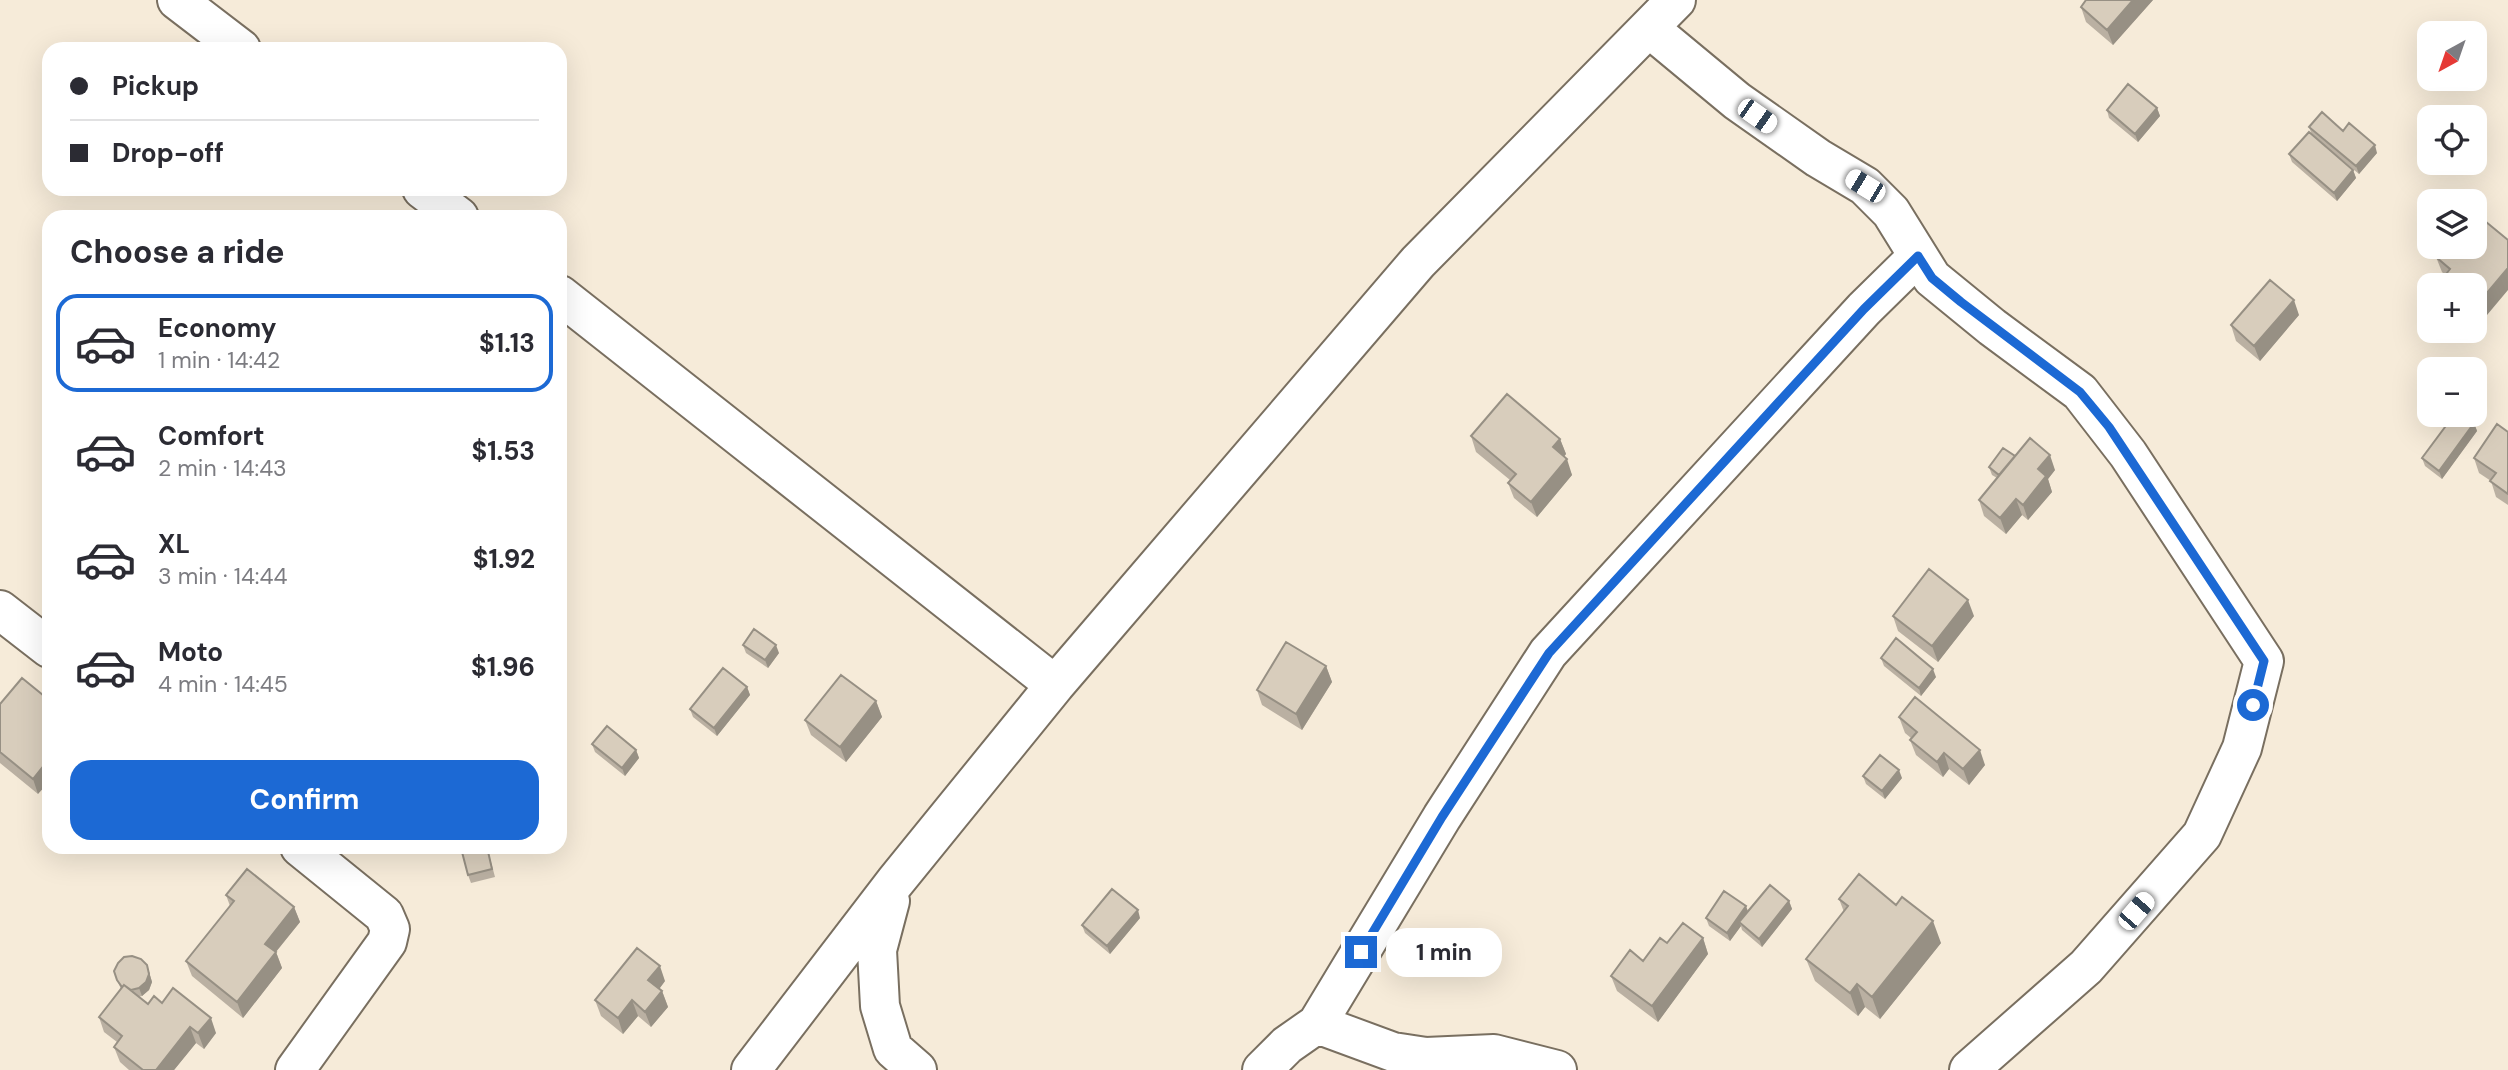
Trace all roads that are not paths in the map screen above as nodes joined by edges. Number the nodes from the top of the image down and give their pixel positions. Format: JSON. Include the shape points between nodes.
{"nodes":[{"id":1,"x":177,"y":0,"type":"edge"},
{"id":2,"x":1676,"y":0,"type":"edge"},
{"id":3,"x":1649,"y":27,"type":"junction"},
{"id":4,"x":232,"y":42,"type":"edge"},
{"id":5,"x":431,"y":196,"type":"edge"},
{"id":6,"x":450,"y":210,"type":"edge"},
{"id":7,"x":1918,"y":256,"type":"junction"},
{"id":8,"x":567,"y":301,"type":"edge"},
{"id":9,"x":0,"y":610,"type":"edge"},
{"id":10,"x":42,"y":643,"type":"edge"},
{"id":11,"x":1055,"y":685,"type":"junction"},
{"id":12,"x":309,"y":854,"type":"edge"},
{"id":13,"x":895,"y":882,"type":"junction"},
{"id":14,"x":1317,"y":1024,"type":"junction"},
{"id":15,"x":295,"y":1070,"type":"edge"},
{"id":16,"x":751,"y":1070,"type":"edge"},
{"id":17,"x":917,"y":1070,"type":"edge"},
{"id":18,"x":1262,"y":1070,"type":"edge"},
{"id":19,"x":1558,"y":1070,"type":"edge"},
{"id":20,"x":1969,"y":1070,"type":"edge"}],
"edges":[{"from":1,"to":4,"type":"street"},
{"from":2,"to":3,"type":"street"},
{"from":3,"to":7,"type":"street","via":[[1737,102],[1865,186],[1891,212]]},
{"from":3,"to":11,"type":"street","via":[[1418,261]]},
{"from":5,"to":6,"type":"street"},
{"from":7,"to":14,"type":"street","via":[[1549,653],[1442,817]]},
{"from":7,"to":20,"type":"street","via":[[1932,278],[2080,392],[2128,454],[2264,661],[2242,748],[2202,835],[2086,967]]},
{"from":8,"to":11,"type":"street"},
{"from":9,"to":10,"type":"street"},
{"from":11,"to":13,"type":"street"},
{"from":12,"to":15,"type":"street","via":[[384,915],[390,929],[387,942]]},
{"from":13,"to":16,"type":"street"},
{"from":13,"to":17,"type":"street","via":[[877,950],[880,1006],[893,1049]]},
{"from":14,"to":18,"type":"street"},
{"from":14,"to":19,"type":"street","via":[[1394,1052],[1494,1054]]}]}
